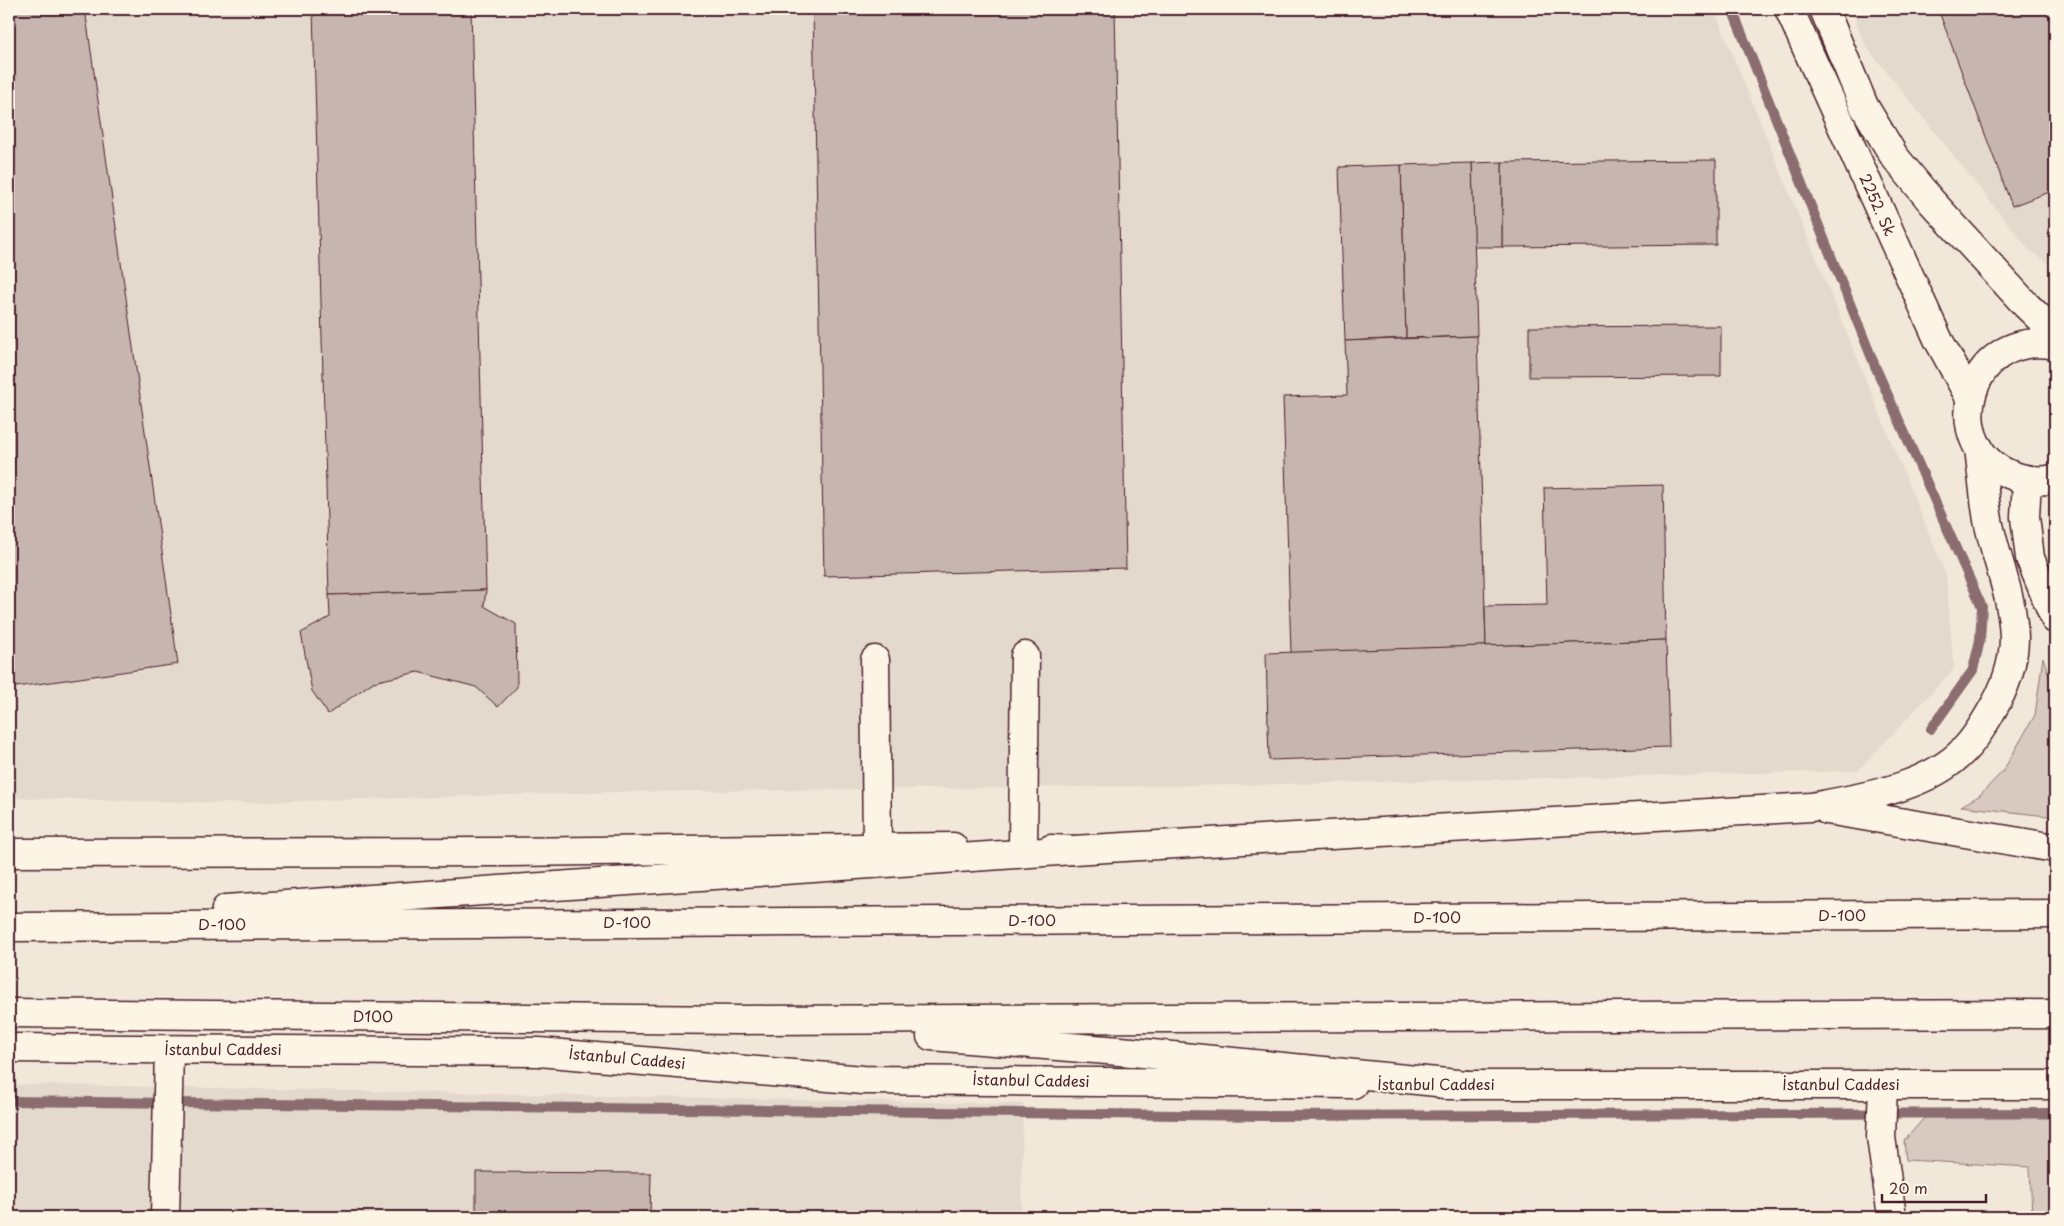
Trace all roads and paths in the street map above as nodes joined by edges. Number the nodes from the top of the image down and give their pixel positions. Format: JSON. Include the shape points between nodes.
{"nodes":[{"id":1,"x":1789,"y":9,"type":"edge"},
{"id":2,"x":1824,"y":9,"type":"edge"},
{"id":3,"x":2055,"y":333,"type":"edge"},
{"id":4,"x":2055,"y":345,"type":"edge"},
{"id":5,"x":1970,"y":398,"type":"junction"},
{"id":6,"x":1979,"y":448,"type":"junction"},
{"id":7,"x":2047,"y":480,"type":"edge"},
{"id":8,"x":2055,"y":619,"type":"edge"},
{"id":9,"x":1025,"y":656,"type":"dead end"},
{"id":10,"x":875,"y":660,"type":"dead end"},
{"id":11,"x":1811,"y":807,"type":"junction"},
{"id":12,"x":877,"y":847,"type":"junction"},
{"id":13,"x":1023,"y":847,"type":"junction"},
{"id":14,"x":2055,"y":848,"type":"edge"},
{"id":15,"x":1073,"y":850,"type":"junction"},
{"id":16,"x":9,"y":853,"type":"edge"},
{"id":17,"x":2055,"y":914,"type":"edge"},
{"id":18,"x":9,"y":925,"type":"edge"},
{"id":19,"x":9,"y":1013,"type":"edge"},
{"id":20,"x":2055,"y":1014,"type":"edge"},
{"id":21,"x":738,"y":1020,"type":"junction"},
{"id":22,"x":9,"y":1048,"type":"edge"},
{"id":23,"x":169,"y":1050,"type":"junction"},
{"id":24,"x":1467,"y":1085,"type":"junction"},
{"id":25,"x":1883,"y":1085,"type":"junction"},
{"id":26,"x":2055,"y":1086,"type":"edge"},
{"id":27,"x":165,"y":1217,"type":"edge"},
{"id":28,"x":1892,"y":1217,"type":"edge"}],
"edges":[{"from":1,"to":5,"type":"main road","name":"2252. Sk","via":[[1938,338]]},
{"from":2,"to":3,"type":"main road","via":[[1864,106],[1894,156],[1930,201]]},
{"from":4,"to":5,"type":"main road","via":[[2023,345],[2004,352],[1988,364]]},
{"from":5,"to":6,"type":"main road","via":[[1969,418]]},
{"from":6,"to":7,"type":"main road","via":[[1992,464],[2008,474]]},
{"from":6,"to":11,"type":"main road","via":[[1988,520],[2008,595],[2014,639],[2009,674],[1999,700],[1964,751],[1944,767],[1886,793]]},
{"from":7,"to":8,"type":"main road","via":[[2025,517],[2030,558]]},
{"from":9,"to":13,"type":"main road"},
{"from":10,"to":12,"type":"main road"},
{"from":11,"to":14,"type":"main road"},
{"from":11,"to":15,"type":"main road"},
{"from":12,"to":13,"type":"main road"},
{"from":12,"to":16,"type":"main road"},
{"from":13,"to":15,"type":"main road"},
{"from":15,"to":18,"type":"main road"},
{"from":17,"to":18,"type":"main road","name":"D-100","number":"D-100"},
{"from":19,"to":21,"type":"main road","name":"D100","number":"D100"},
{"from":20,"to":21,"type":"main road"},
{"from":21,"to":24,"type":"main road","via":[[1132,1052]]},
{"from":22,"to":23,"type":"main road","name":"İstanbul Caddesi"},
{"from":23,"to":24,"type":"main road","name":"İstanbul Caddesi","via":[[539,1052],[863,1080]]},
{"from":23,"to":27,"type":"main road"},
{"from":24,"to":25,"type":"main road","name":"İstanbul Caddesi"},
{"from":25,"to":26,"type":"main road","name":"İstanbul Caddesi"},
{"from":25,"to":28,"type":"main road","via":[[1881,1137]]}]}
